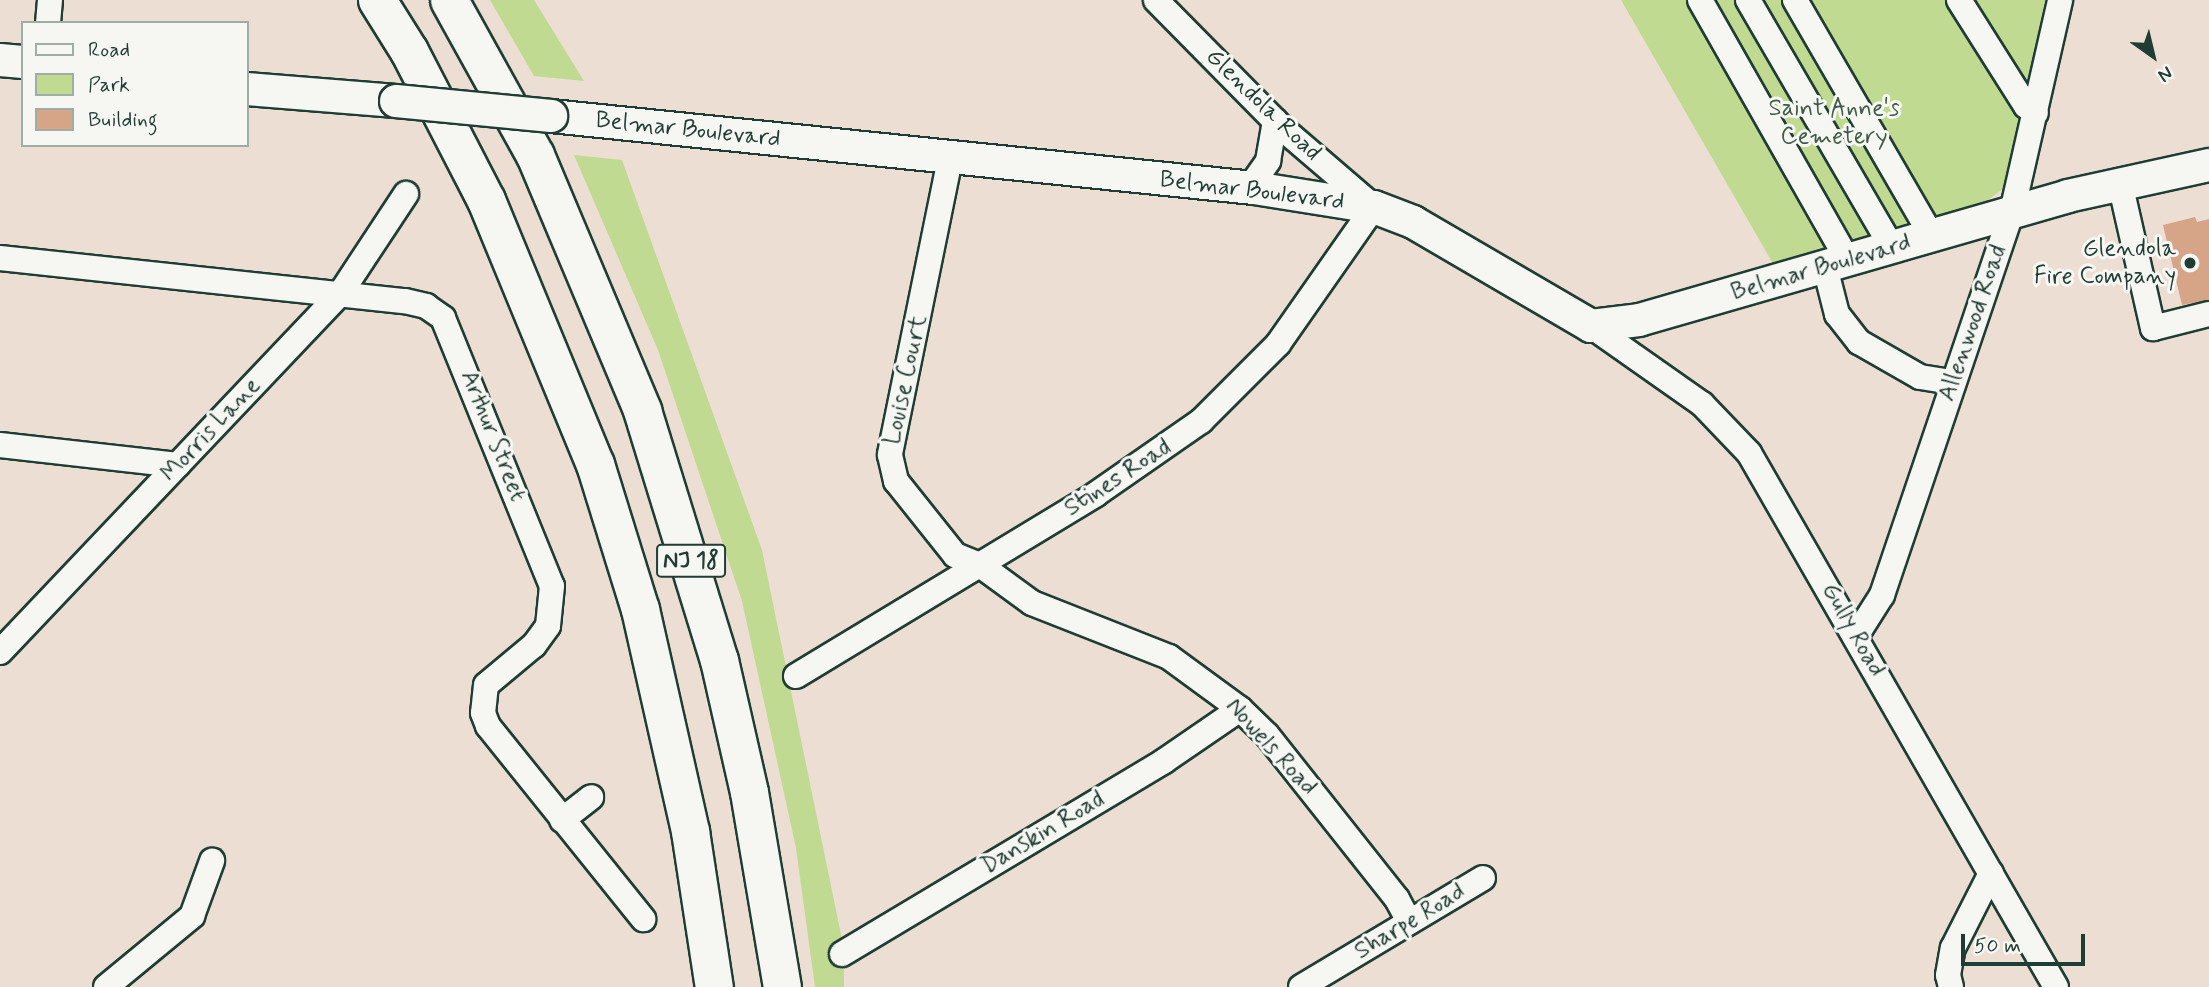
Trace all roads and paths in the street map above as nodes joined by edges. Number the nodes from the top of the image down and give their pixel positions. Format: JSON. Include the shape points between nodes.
{"nodes":[{"id":1,"x":50,"y":0,"type":"edge"},
{"id":2,"x":377,"y":0,"type":"edge"},
{"id":3,"x":449,"y":0,"type":"edge"},
{"id":4,"x":1156,"y":0,"type":"edge"},
{"id":5,"x":1700,"y":0,"type":"edge"},
{"id":6,"x":1748,"y":0,"type":"edge"},
{"id":7,"x":1795,"y":0,"type":"edge"},
{"id":8,"x":1959,"y":0,"type":"edge"},
{"id":9,"x":2060,"y":0,"type":"edge"},
{"id":10,"x":48,"y":21,"type":"edge"},
{"id":11,"x":0,"y":60,"type":"edge"},
{"id":12,"x":21,"y":62,"type":"edge"},
{"id":13,"x":248,"y":89,"type":"edge"},
{"id":14,"x":2036,"y":113,"type":"junction"},
{"id":15,"x":1275,"y":121,"type":"junction"},
{"id":16,"x":950,"y":159,"type":"junction"},
{"id":17,"x":2209,"y":165,"type":"edge"},
{"id":18,"x":2120,"y":183,"type":"junction"},
{"id":19,"x":1250,"y":187,"type":"junction"},
{"id":20,"x":406,"y":194,"type":"dead end"},
{"id":21,"x":1374,"y":207,"type":"junction"},
{"id":22,"x":2012,"y":212,"type":"junction"},
{"id":23,"x":1932,"y":236,"type":"junction"},
{"id":24,"x":1892,"y":247,"type":"junction"},
{"id":25,"x":0,"y":258,"type":"edge"},
{"id":26,"x":1836,"y":263,"type":"junction"},
{"id":27,"x":340,"y":293,"type":"junction"},
{"id":28,"x":2209,"y":314,"type":"edge"},
{"id":29,"x":1591,"y":326,"type":"junction"},
{"id":30,"x":1952,"y":382,"type":"junction"},
{"id":31,"x":0,"y":445,"type":"edge"},
{"id":32,"x":178,"y":466,"type":"junction"},
{"id":33,"x":980,"y":565,"type":"junction"},
{"id":34,"x":9,"y":633,"type":"edge"},
{"id":35,"x":1856,"y":636,"type":"junction"},
{"id":36,"x":0,"y":652,"type":"edge"},
{"id":37,"x":796,"y":676,"type":"dead end"},
{"id":38,"x":1240,"y":709,"type":"junction"},
{"id":39,"x":590,"y":797,"type":"dead end"},
{"id":40,"x":562,"y":820,"type":"junction"},
{"id":41,"x":212,"y":862,"type":"dead end"},
{"id":42,"x":1991,"y":873,"type":"junction"},
{"id":43,"x":1483,"y":878,"type":"dead end"},
{"id":44,"x":643,"y":919,"type":"dead end"},
{"id":45,"x":1409,"y":922,"type":"junction"},
{"id":46,"x":842,"y":954,"type":"dead end"},
{"id":47,"x":106,"y":987,"type":"edge"},
{"id":48,"x":714,"y":987,"type":"edge"},
{"id":49,"x":782,"y":987,"type":"edge"},
{"id":50,"x":1301,"y":987,"type":"edge"},
{"id":51,"x":1951,"y":987,"type":"edge"},
{"id":52,"x":2056,"y":987,"type":"edge"}],
"edges":[{"from":1,"to":10,"type":"street"},
{"from":2,"to":48,"type":"highway","number":"NJ 18","via":[[409,51],[486,200],[595,464],[643,622],[690,831]]},
{"from":3,"to":49,"type":"highway","number":"NJ 18","via":[[535,155],[642,410],[719,660],[749,792]]},
{"from":4,"to":15,"type":"street","name":"Glendola Road"},
{"from":5,"to":26,"type":"street"},
{"from":6,"to":24,"type":"street"},
{"from":7,"to":23,"type":"street"},
{"from":8,"to":14,"type":"street","via":[[2026,106]]},
{"from":9,"to":14,"type":"street","name":"Allenwood Road"},
{"from":11,"to":12,"type":"main road"},
{"from":13,"to":16,"type":"main road","name":"Belmar Boulevard","bridge":true},
{"from":14,"to":22,"type":"street","name":"Allenwood Road"},
{"from":15,"to":19,"type":"street","via":[[1268,161]]},
{"from":15,"to":21,"type":"street","name":"Glendola Road"},
{"from":16,"to":19,"type":"main road","name":"Belmar Boulevard"},
{"from":16,"to":33,"type":"street","name":"Louise Court","via":[[889,463],[896,481],[955,555]]},
{"from":17,"to":18,"type":"main road","name":"Belmar Boulevard"},
{"from":18,"to":22,"type":"main road","name":"Belmar Boulevard"},
{"from":18,"to":28,"type":"street","via":[[2153,328]]},
{"from":19,"to":21,"type":"main road","name":"Belmar Boulevard"},
{"from":20,"to":27,"type":"street","name":"Morris Lane"},
{"from":21,"to":29,"type":"main road","name":"Belmar Boulevard","via":[[1413,222]]},
{"from":21,"to":33,"type":"street","name":"Stines Road","via":[[1278,344],[1210,414],[1160,453]]},
{"from":22,"to":23,"type":"main road","name":"Belmar Boulevard"},
{"from":22,"to":30,"type":"street","name":"Allenwood Road"},
{"from":23,"to":24,"type":"main road","name":"Belmar Boulevard"},
{"from":24,"to":26,"type":"main road","name":"Belmar Boulevard"},
{"from":25,"to":27,"type":"street","name":"Arthur Street"},
{"from":26,"to":29,"type":"main road","name":"Belmar Boulevard","via":[[1640,320]]},
{"from":26,"to":30,"type":"street","via":[[1837,314],[1859,342],[1920,377]]},
{"from":27,"to":32,"type":"street","name":"Morris Lane"},
{"from":27,"to":40,"type":"street","name":"Arthur Street","via":[[426,306],[443,317],[452,332],[550,578],[553,600],[542,636],[486,685],[483,713],[488,726]]},
{"from":29,"to":35,"type":"street","name":"Gully Road","via":[[1670,377],[1734,435],[1763,473]]},
{"from":30,"to":35,"type":"street","name":"Allenwood Road","via":[[1882,595]]},
{"from":31,"to":32,"type":"street"},
{"from":32,"to":34,"type":"street","name":"Morris Lane"},
{"from":33,"to":37,"type":"street","name":"Stines Road"},
{"from":33,"to":38,"type":"street","name":"Nowels Road","via":[[1032,603],[1169,657]]},
{"from":34,"to":36,"type":"street","name":"Morris Lane"},
{"from":35,"to":42,"type":"street","name":"Gully Road"},
{"from":38,"to":45,"type":"street","name":"Nowels Road","via":[[1267,735],[1397,899]]},
{"from":38,"to":46,"type":"street","name":"Danskin Road","via":[[1164,761]]},
{"from":39,"to":40,"type":"street"},
{"from":40,"to":44,"type":"street","name":"Arthur Street"},
{"from":41,"to":47,"type":"street","via":[[192,916]]},
{"from":42,"to":51,"type":"street","via":[[1953,948],[1948,975]]},
{"from":42,"to":52,"type":"street","name":"Gully Road"},
{"from":43,"to":45,"type":"street","name":"Sharpe Road"},
{"from":45,"to":50,"type":"street","name":"Sharpe Road"}]}
